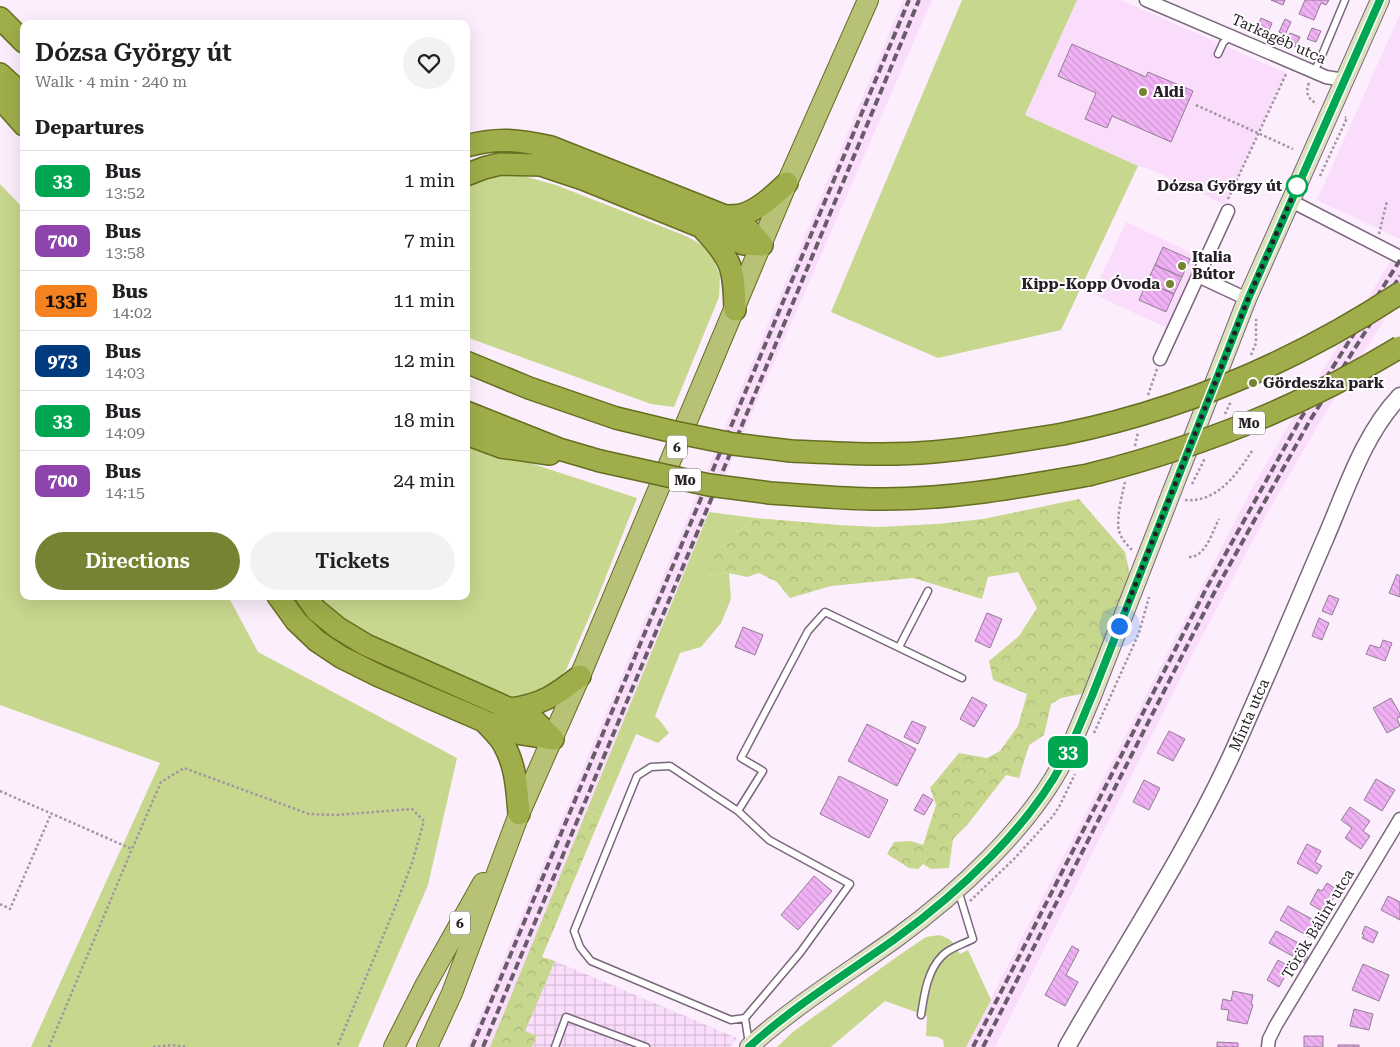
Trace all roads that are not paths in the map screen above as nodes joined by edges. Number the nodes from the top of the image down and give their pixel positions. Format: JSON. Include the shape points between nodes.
{"nodes":[{"id":1,"x":868,"y":0,"type":"edge"},
{"id":2,"x":1146,"y":0,"type":"edge"},
{"id":3,"x":1345,"y":0,"type":"edge"},
{"id":4,"x":1380,"y":0,"type":"edge"},
{"id":5,"x":0,"y":18,"type":"edge"},
{"id":6,"x":1230,"y":36,"type":"junction"},
{"id":7,"x":20,"y":38,"type":"edge"},
{"id":8,"x":1218,"y":54,"type":"dead end"},
{"id":9,"x":1314,"y":72,"type":"junction"},
{"id":10,"x":0,"y":74,"type":"edge"},
{"id":11,"x":1344,"y":80,"type":"junction"},
{"id":12,"x":20,"y":92,"type":"edge"},
{"id":13,"x":0,"y":98,"type":"edge"},
{"id":14,"x":20,"y":120,"type":"edge"},
{"id":15,"x":470,"y":145,"type":"edge"},
{"id":16,"x":470,"y":173,"type":"edge"},
{"id":17,"x":787,"y":183,"type":"junction"},
{"id":18,"x":1291,"y":201,"type":"junction"},
{"id":19,"x":1228,"y":211,"type":"road end"},
{"id":20,"x":725,"y":216,"type":"junction"},
{"id":21,"x":701,"y":226,"type":"junction"},
{"id":22,"x":762,"y":245,"type":"junction"},
{"id":23,"x":1400,"y":257,"type":"edge"},
{"id":24,"x":1198,"y":276,"type":"junction"},
{"id":25,"x":1400,"y":293,"type":"edge"},
{"id":26,"x":1248,"y":299,"type":"junction"},
{"id":27,"x":734,"y":310,"type":"junction"},
{"id":28,"x":1400,"y":346,"type":"edge"},
{"id":29,"x":1160,"y":359,"type":"dead end"},
{"id":30,"x":471,"y":361,"type":"edge"},
{"id":31,"x":1400,"y":396,"type":"edge"},
{"id":32,"x":470,"y":414,"type":"edge"},
{"id":33,"x":470,"y":435,"type":"edge"},
{"id":34,"x":600,"y":461,"type":"junction"},
{"id":35,"x":928,"y":591,"type":"dead end"},
{"id":36,"x":281,"y":600,"type":"edge"},
{"id":37,"x":309,"y":600,"type":"edge"},
{"id":38,"x":900,"y":648,"type":"junction"},
{"id":39,"x":580,"y":676,"type":"junction"},
{"id":40,"x":962,"y":678,"type":"dead end"},
{"id":41,"x":510,"y":709,"type":"junction"},
{"id":42,"x":484,"y":721,"type":"junction"},
{"id":43,"x":553,"y":738,"type":"junction"},
{"id":44,"x":738,"y":811,"type":"junction"},
{"id":45,"x":1400,"y":819,"type":"edge"},
{"id":46,"x":517,"y":822,"type":"junction"},
{"id":47,"x":957,"y":889,"type":"junction"},
{"id":48,"x":452,"y":993,"type":"junction"},
{"id":49,"x":921,"y":1015,"type":"dead end"},
{"id":50,"x":744,"y":1018,"type":"junction"},
{"id":51,"x":1079,"y":1025,"type":"junction"},
{"id":52,"x":394,"y":1047,"type":"edge"},
{"id":53,"x":427,"y":1047,"type":"edge"},
{"id":54,"x":440,"y":1047,"type":"edge"},
{"id":55,"x":555,"y":1047,"type":"edge"},
{"id":56,"x":646,"y":1047,"type":"edge"},
{"id":57,"x":749,"y":1047,"type":"edge"},
{"id":58,"x":1060,"y":1047,"type":"edge"},
{"id":59,"x":1067,"y":1047,"type":"edge"},
{"id":60,"x":1268,"y":1047,"type":"edge"}],
"edges":[{"from":1,"to":17,"type":"main road","number":"6"},
{"from":2,"to":6,"type":"street","name":"Tarkagéb utca"},
{"from":3,"to":9,"type":"lane"},
{"from":4,"to":11,"type":"main road"},
{"from":5,"to":7,"type":"highway"},
{"from":6,"to":8,"type":"lane"},
{"from":6,"to":9,"type":"street","name":"Tarkagéb utca"},
{"from":9,"to":11,"type":"street","name":"Tarkagéb utca","via":[[1326,78]]},
{"from":10,"to":12,"type":"highway"},
{"from":11,"to":18,"type":"main road"},
{"from":13,"to":14,"type":"highway"},
{"from":15,"to":20,"type":"highway","via":[[502,139],[550,147]]},
{"from":16,"to":21,"type":"highway","via":[[500,164],[541,165]]},
{"from":17,"to":20,"type":"highway","via":[[756,208],[741,215]]},
{"from":17,"to":22,"type":"main road","number":"6"},
{"from":18,"to":23,"type":"street"},
{"from":18,"to":26,"type":"main road"},
{"from":19,"to":24,"type":"street"},
{"from":20,"to":22,"type":"highway","via":[[750,230]]},
{"from":21,"to":22,"type":"highway","via":[[744,244]]},
{"from":21,"to":27,"type":"highway","via":[[729,260],[734,284]]},
{"from":22,"to":27,"type":"main road","number":"6"},
{"from":24,"to":26,"type":"street"},
{"from":24,"to":29,"type":"street"},
{"from":25,"to":30,"type":"highway","bridge":true,"via":[[1300,352],[1186,401],[1104,426],[996,445],[932,452],[791,451],[733,444],[616,418],[529,388]]},
{"from":26,"to":47,"type":"main road","via":[[1065,759],[1026,817]]},
{"from":27,"to":39,"type":"main road","number":"6"},
{"from":28,"to":34,"type":"highway","number":"M0","bridge":true,"via":[[1338,383],[1206,440],[1088,475],[997,490],[876,500],[770,493],[709,485]]},
{"from":31,"to":51,"type":"street","name":"Minta utca","via":[[1383,416],[1358,462],[1218,783]]},
{"from":32,"to":34,"type":"highway","number":"M0","via":[[559,449]]},
{"from":33,"to":34,"type":"highway","via":[[501,446]]},
{"from":35,"to":38,"type":"lane"},
{"from":36,"to":42,"type":"highway","via":[[296,621],[317,641],[342,657]]},
{"from":37,"to":41,"type":"highway","via":[[338,628],[366,646]]},
{"from":38,"to":40,"type":"lane"},
{"from":38,"to":44,"type":"lane","via":[[825,612],[808,630],[741,758],[763,771]]},
{"from":39,"to":41,"type":"highway","via":[[557,694],[538,703]]},
{"from":39,"to":43,"type":"main road","number":"6"},
{"from":41,"to":43,"type":"highway","via":[[536,722]]},
{"from":42,"to":43,"type":"highway","via":[[516,732]]},
{"from":42,"to":46,"type":"highway","via":[[504,744],[511,758]]},
{"from":43,"to":46,"type":"main road","number":"6"},
{"from":44,"to":50,"type":"lane","via":[[769,840],[850,884],[800,953]]},
{"from":44,"to":50,"type":"lane","via":[[670,766],[651,767],[637,776],[574,931],[580,947],[591,961],[731,1020]]},
{"from":45,"to":60,"type":"street","name":"Török Bálint utca","via":[[1276,1025]]},
{"from":46,"to":48,"type":"main road","number":"6"},
{"from":46,"to":52,"type":"main road","number":"6","via":[[424,986]]},
{"from":47,"to":49,"type":"lane","via":[[973,939],[942,955],[935,965],[926,987]]},
{"from":47,"to":57,"type":"main road"},
{"from":48,"to":53,"type":"main road","number":"6"},
{"from":48,"to":54,"type":"main road"},
{"from":50,"to":57,"type":"lane"},
{"from":51,"to":58,"type":"street","name":"Minta utca"},
{"from":51,"to":59,"type":"street","name":"Minta utca"},
{"from":55,"to":56,"type":"lane","via":[[566,1018]]}]}
